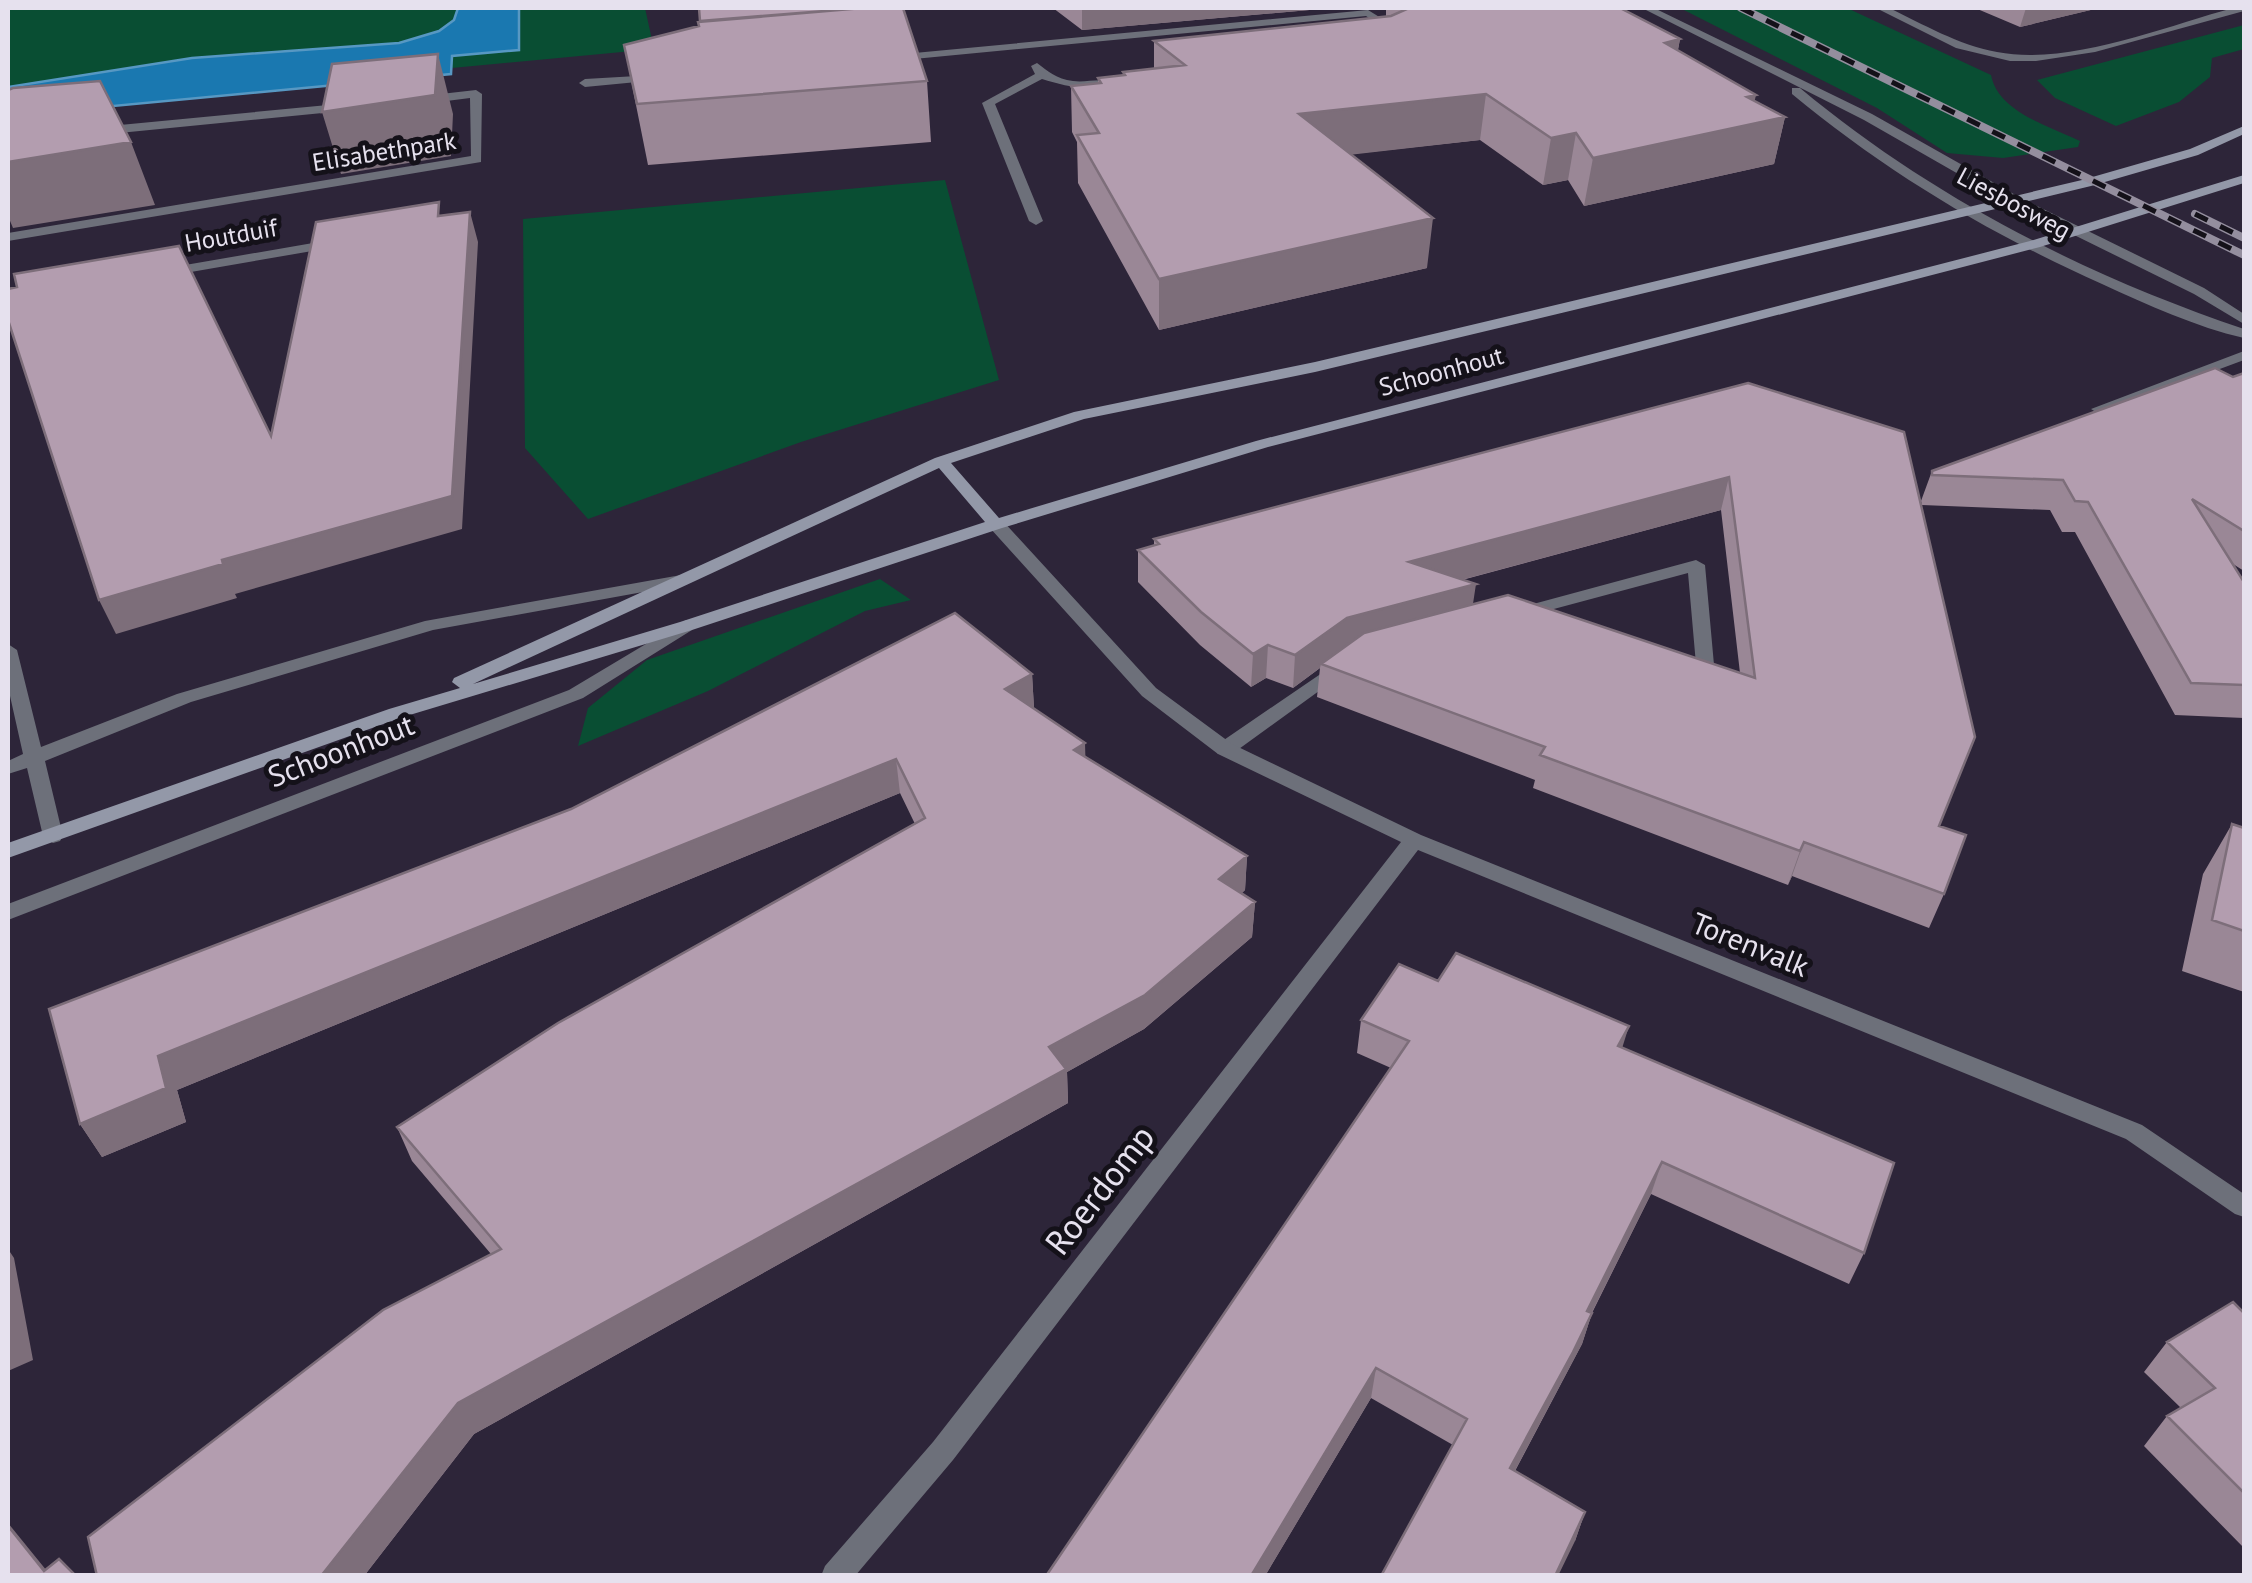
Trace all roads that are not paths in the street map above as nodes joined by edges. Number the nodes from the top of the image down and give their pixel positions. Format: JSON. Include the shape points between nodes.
{"nodes":[{"id":1,"x":1647,"y":8,"type":"edge"},
{"id":2,"x":1881,"y":8,"type":"edge"},
{"id":3,"x":2243,"y":8,"type":"edge"},
{"id":4,"x":1363,"y":10,"type":"edge"},
{"id":5,"x":1385,"y":10,"type":"dead end"},
{"id":6,"x":1406,"y":42,"type":"edge"},
{"id":7,"x":1026,"y":47,"type":"junction"},
{"id":8,"x":870,"y":60,"type":"edge"},
{"id":9,"x":675,"y":76,"type":"edge"},
{"id":10,"x":1042,"y":76,"type":"junction"},
{"id":11,"x":1782,"y":77,"type":"junction"},
{"id":12,"x":1132,"y":81,"type":"edge"},
{"id":13,"x":585,"y":84,"type":"dead end"},
{"id":14,"x":398,"y":102,"type":"edge"},
{"id":15,"x":359,"y":106,"type":"edge"},
{"id":16,"x":2244,"y":130,"type":"edge"},
{"id":17,"x":86,"y":132,"type":"edge"},
{"id":18,"x":2244,"y":178,"type":"edge"},
{"id":19,"x":2014,"y":200,"type":"junction"},
{"id":20,"x":1969,"y":210,"type":"junction"},
{"id":21,"x":1036,"y":220,"type":"dead end"},
{"id":22,"x":2076,"y":230,"type":"junction"},
{"id":23,"x":8,"y":236,"type":"edge"},
{"id":24,"x":348,"y":240,"type":"edge"},
{"id":25,"x":2036,"y":244,"type":"junction"},
{"id":26,"x":140,"y":276,"type":"edge"},
{"id":27,"x":2244,"y":320,"type":"edge"},
{"id":28,"x":2244,"y":334,"type":"edge"},
{"id":29,"x":2244,"y":356,"type":"edge"},
{"id":30,"x":2099,"y":409,"type":"edge"},
{"id":31,"x":942,"y":461,"type":"junction"},
{"id":32,"x":996,"y":524,"type":"junction"},
{"id":33,"x":681,"y":580,"type":"junction"},
{"id":34,"x":1505,"y":617,"type":"edge"},
{"id":35,"x":686,"y":626,"type":"junction"},
{"id":36,"x":8,"y":650,"type":"edge"},
{"id":37,"x":1352,"y":658,"type":"edge"},
{"id":38,"x":1706,"y":676,"type":"edge"},
{"id":39,"x":396,"y":712,"type":"junction"},
{"id":40,"x":1225,"y":750,"type":"junction"},
{"id":41,"x":33,"y":761,"type":"junction"},
{"id":42,"x":8,"y":768,"type":"edge"},
{"id":43,"x":53,"y":836,"type":"junction"},
{"id":44,"x":1414,"y":840,"type":"junction"},
{"id":45,"x":8,"y":851,"type":"edge"},
{"id":46,"x":8,"y":912,"type":"edge"},
{"id":47,"x":2244,"y":1207,"type":"edge"},
{"id":48,"x":834,"y":1576,"type":"edge"}],
"edges":[{"from":1,"to":11,"type":"street","name":"Liesbosweg"},
{"from":2,"to":3,"type":"street","via":[[1975,50],[2010,58],[2056,56]]},
{"from":4,"to":5,"type":"street"},
{"from":4,"to":6,"type":"street"},
{"from":4,"to":7,"type":"street"},
{"from":7,"to":8,"type":"street"},
{"from":7,"to":10,"type":"street"},
{"from":9,"to":13,"type":"street"},
{"from":10,"to":12,"type":"street","via":[[1073,84]]},
{"from":10,"to":21,"type":"street","via":[[988,103]]},
{"from":11,"to":19,"type":"street","name":"Liesbosweg"},
{"from":11,"to":20,"type":"street","name":"Liesbosweg","via":[[1829,121]]},
{"from":14,"to":23,"type":"street","name":"Elisabethpark","via":[[476,94],[477,159]]},
{"from":15,"to":17,"type":"street","name":"Elisabethpark"},
{"from":16,"to":19,"type":"main road","name":"Schoonhout","via":[[2158,162]]},
{"from":18,"to":22,"type":"main road","name":"Schoonhout"},
{"from":19,"to":20,"type":"main road","name":"Schoonhout"},
{"from":19,"to":22,"type":"street","name":"Liesbosweg"},
{"from":20,"to":25,"type":"street","name":"Liesbosweg"},
{"from":20,"to":31,"type":"main road","name":"Schoonhout","via":[[1315,368],[1080,416]]},
{"from":22,"to":25,"type":"main road","name":"Schoonhout"},
{"from":22,"to":27,"type":"street","name":"Liesbosweg"},
{"from":24,"to":26,"type":"street","name":"Houtduif"},
{"from":25,"to":28,"type":"street","name":"Liesbosweg","via":[[2116,285]]},
{"from":25,"to":32,"type":"main road","name":"Schoonhout","via":[[1262,444]]},
{"from":29,"to":30,"type":"street"},
{"from":31,"to":32,"type":"main road"},
{"from":31,"to":33,"type":"main road","name":"Schoonhout"},
{"from":32,"to":35,"type":"main road","name":"Schoonhout"},
{"from":32,"to":40,"type":"street","name":"Torenvalk","via":[[1148,692]]},
{"from":33,"to":39,"type":"main road","name":"Schoonhout"},
{"from":33,"to":41,"type":"street","name":"Schoonhout","via":[[431,624],[184,698]]},
{"from":34,"to":38,"type":"street","via":[[1696,565]]},
{"from":35,"to":39,"type":"main road","name":"Schoonhout"},
{"from":35,"to":46,"type":"street","name":"Schoonhout","via":[[576,694]]},
{"from":36,"to":41,"type":"street"},
{"from":37,"to":40,"type":"street"},
{"from":39,"to":43,"type":"main road","name":"Schoonhout"},
{"from":40,"to":44,"type":"street","name":"Torenvalk"},
{"from":41,"to":42,"type":"street","name":"Schoonhout"},
{"from":41,"to":43,"type":"street"},
{"from":43,"to":45,"type":"main road","name":"Schoonhout"},
{"from":44,"to":47,"type":"street","name":"Torenvalk","via":[[2134,1132]]},
{"from":44,"to":48,"type":"street","name":"Roerdomp","via":[[942,1452]]}]}
